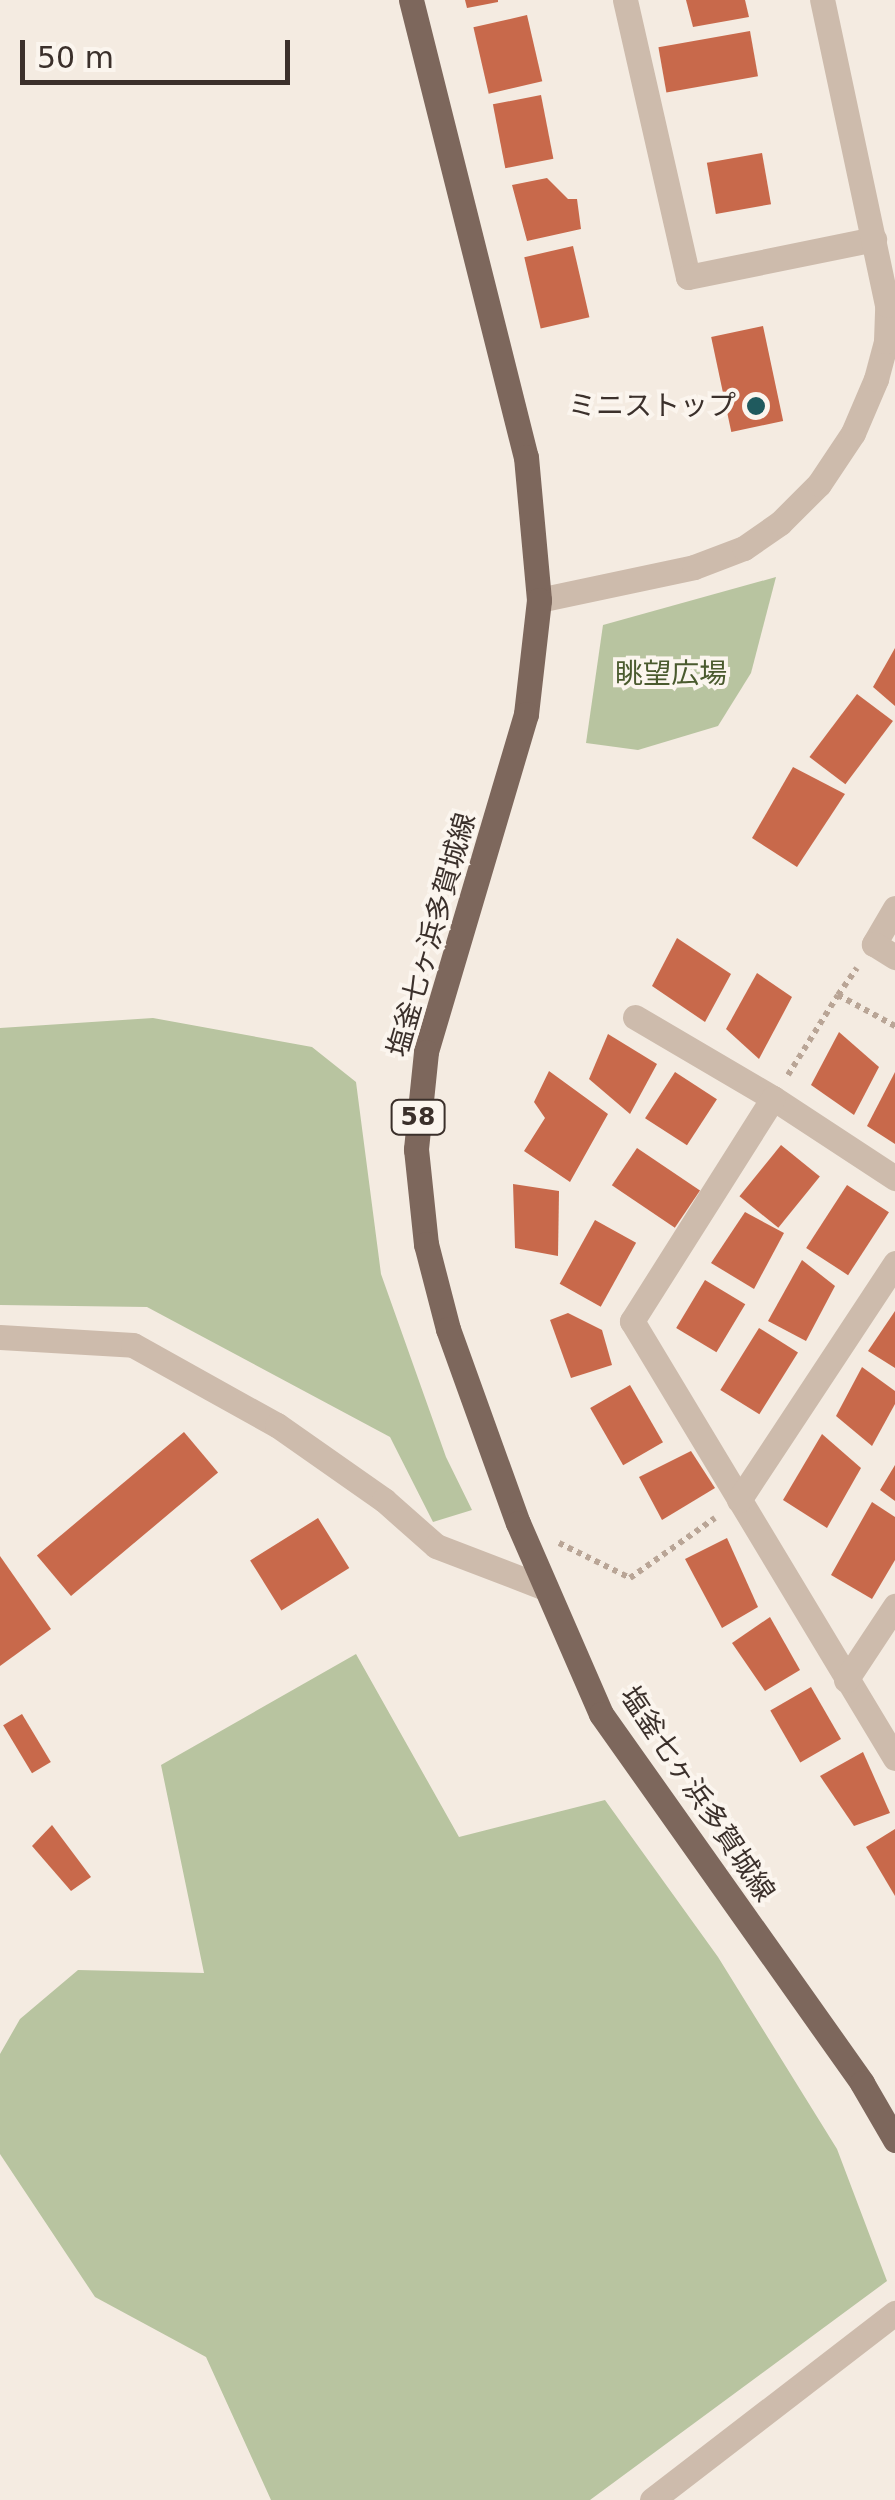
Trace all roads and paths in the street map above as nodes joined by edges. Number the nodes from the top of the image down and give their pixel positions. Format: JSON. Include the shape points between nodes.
{"nodes":[{"id":1,"x":412,"y":0,"type":"edge"},
{"id":2,"x":625,"y":0,"type":"edge"},
{"id":3,"x":822,"y":0,"type":"edge"},
{"id":4,"x":874,"y":239,"type":"junction"},
{"id":5,"x":538,"y":600,"type":"junction"},
{"id":6,"x":895,"y":908,"type":"edge"},
{"id":7,"x":895,"y":956,"type":"edge"},
{"id":8,"x":635,"y":1017,"type":"dead end"},
{"id":9,"x":895,"y":1026,"type":"edge"},
{"id":10,"x":773,"y":1098,"type":"junction"},
{"id":11,"x":895,"y":1178,"type":"edge"},
{"id":12,"x":895,"y":1263,"type":"edge"},
{"id":13,"x":0,"y":1337,"type":"edge"},
{"id":14,"x":739,"y":1500,"type":"junction"},
{"id":15,"x":518,"y":1523,"type":"junction"},
{"id":16,"x":543,"y":1586,"type":"junction"},
{"id":17,"x":895,"y":1606,"type":"edge"},
{"id":18,"x":846,"y":1680,"type":"junction"},
{"id":19,"x":895,"y":1758,"type":"edge"},
{"id":20,"x":895,"y":2140,"type":"edge"},
{"id":21,"x":895,"y":2312,"type":"edge"},
{"id":22,"x":652,"y":2500,"type":"edge"}],
"edges":[{"from":1,"to":5,"type":"main road","name":"塩釜七ヶ浜多賀城線","number":"58","via":[[526,458]]},
{"from":2,"to":4,"type":"street","via":[[688,277]]},
{"from":3,"to":4,"type":"street"},
{"from":4,"to":5,"type":"street","via":[[887,305],[886,341],[853,433],[819,484],[780,524],[744,548],[694,567]]},
{"from":5,"to":15,"type":"main road","name":"塩釜七ヶ浜多賀城線","number":"58","via":[[526,714],[439,1000],[416,1149],[426,1244],[448,1328]]},
{"from":6,"to":7,"type":"street","via":[[874,944]]},
{"from":8,"to":10,"type":"street"},
{"from":9,"to":10,"type":"path","via":[[838,995]]},
{"from":10,"to":11,"type":"street"},
{"from":10,"to":14,"type":"street","via":[[632,1321]]},
{"from":12,"to":14,"type":"street"},
{"from":13,"to":16,"type":"street","via":[[133,1345],[278,1426],[384,1500],[436,1546]]},
{"from":14,"to":15,"type":"path","via":[[630,1578]]},
{"from":14,"to":18,"type":"street"},
{"from":15,"to":16,"type":"main road","name":"塩釜七ヶ浜多賀城線","number":"58"},
{"from":16,"to":20,"type":"main road","name":"塩釜七ヶ浜多賀城線","number":"58","via":[[601,1714],[862,2083]]},
{"from":17,"to":18,"type":"street"},
{"from":18,"to":19,"type":"street"},
{"from":21,"to":22,"type":"street"}]}
